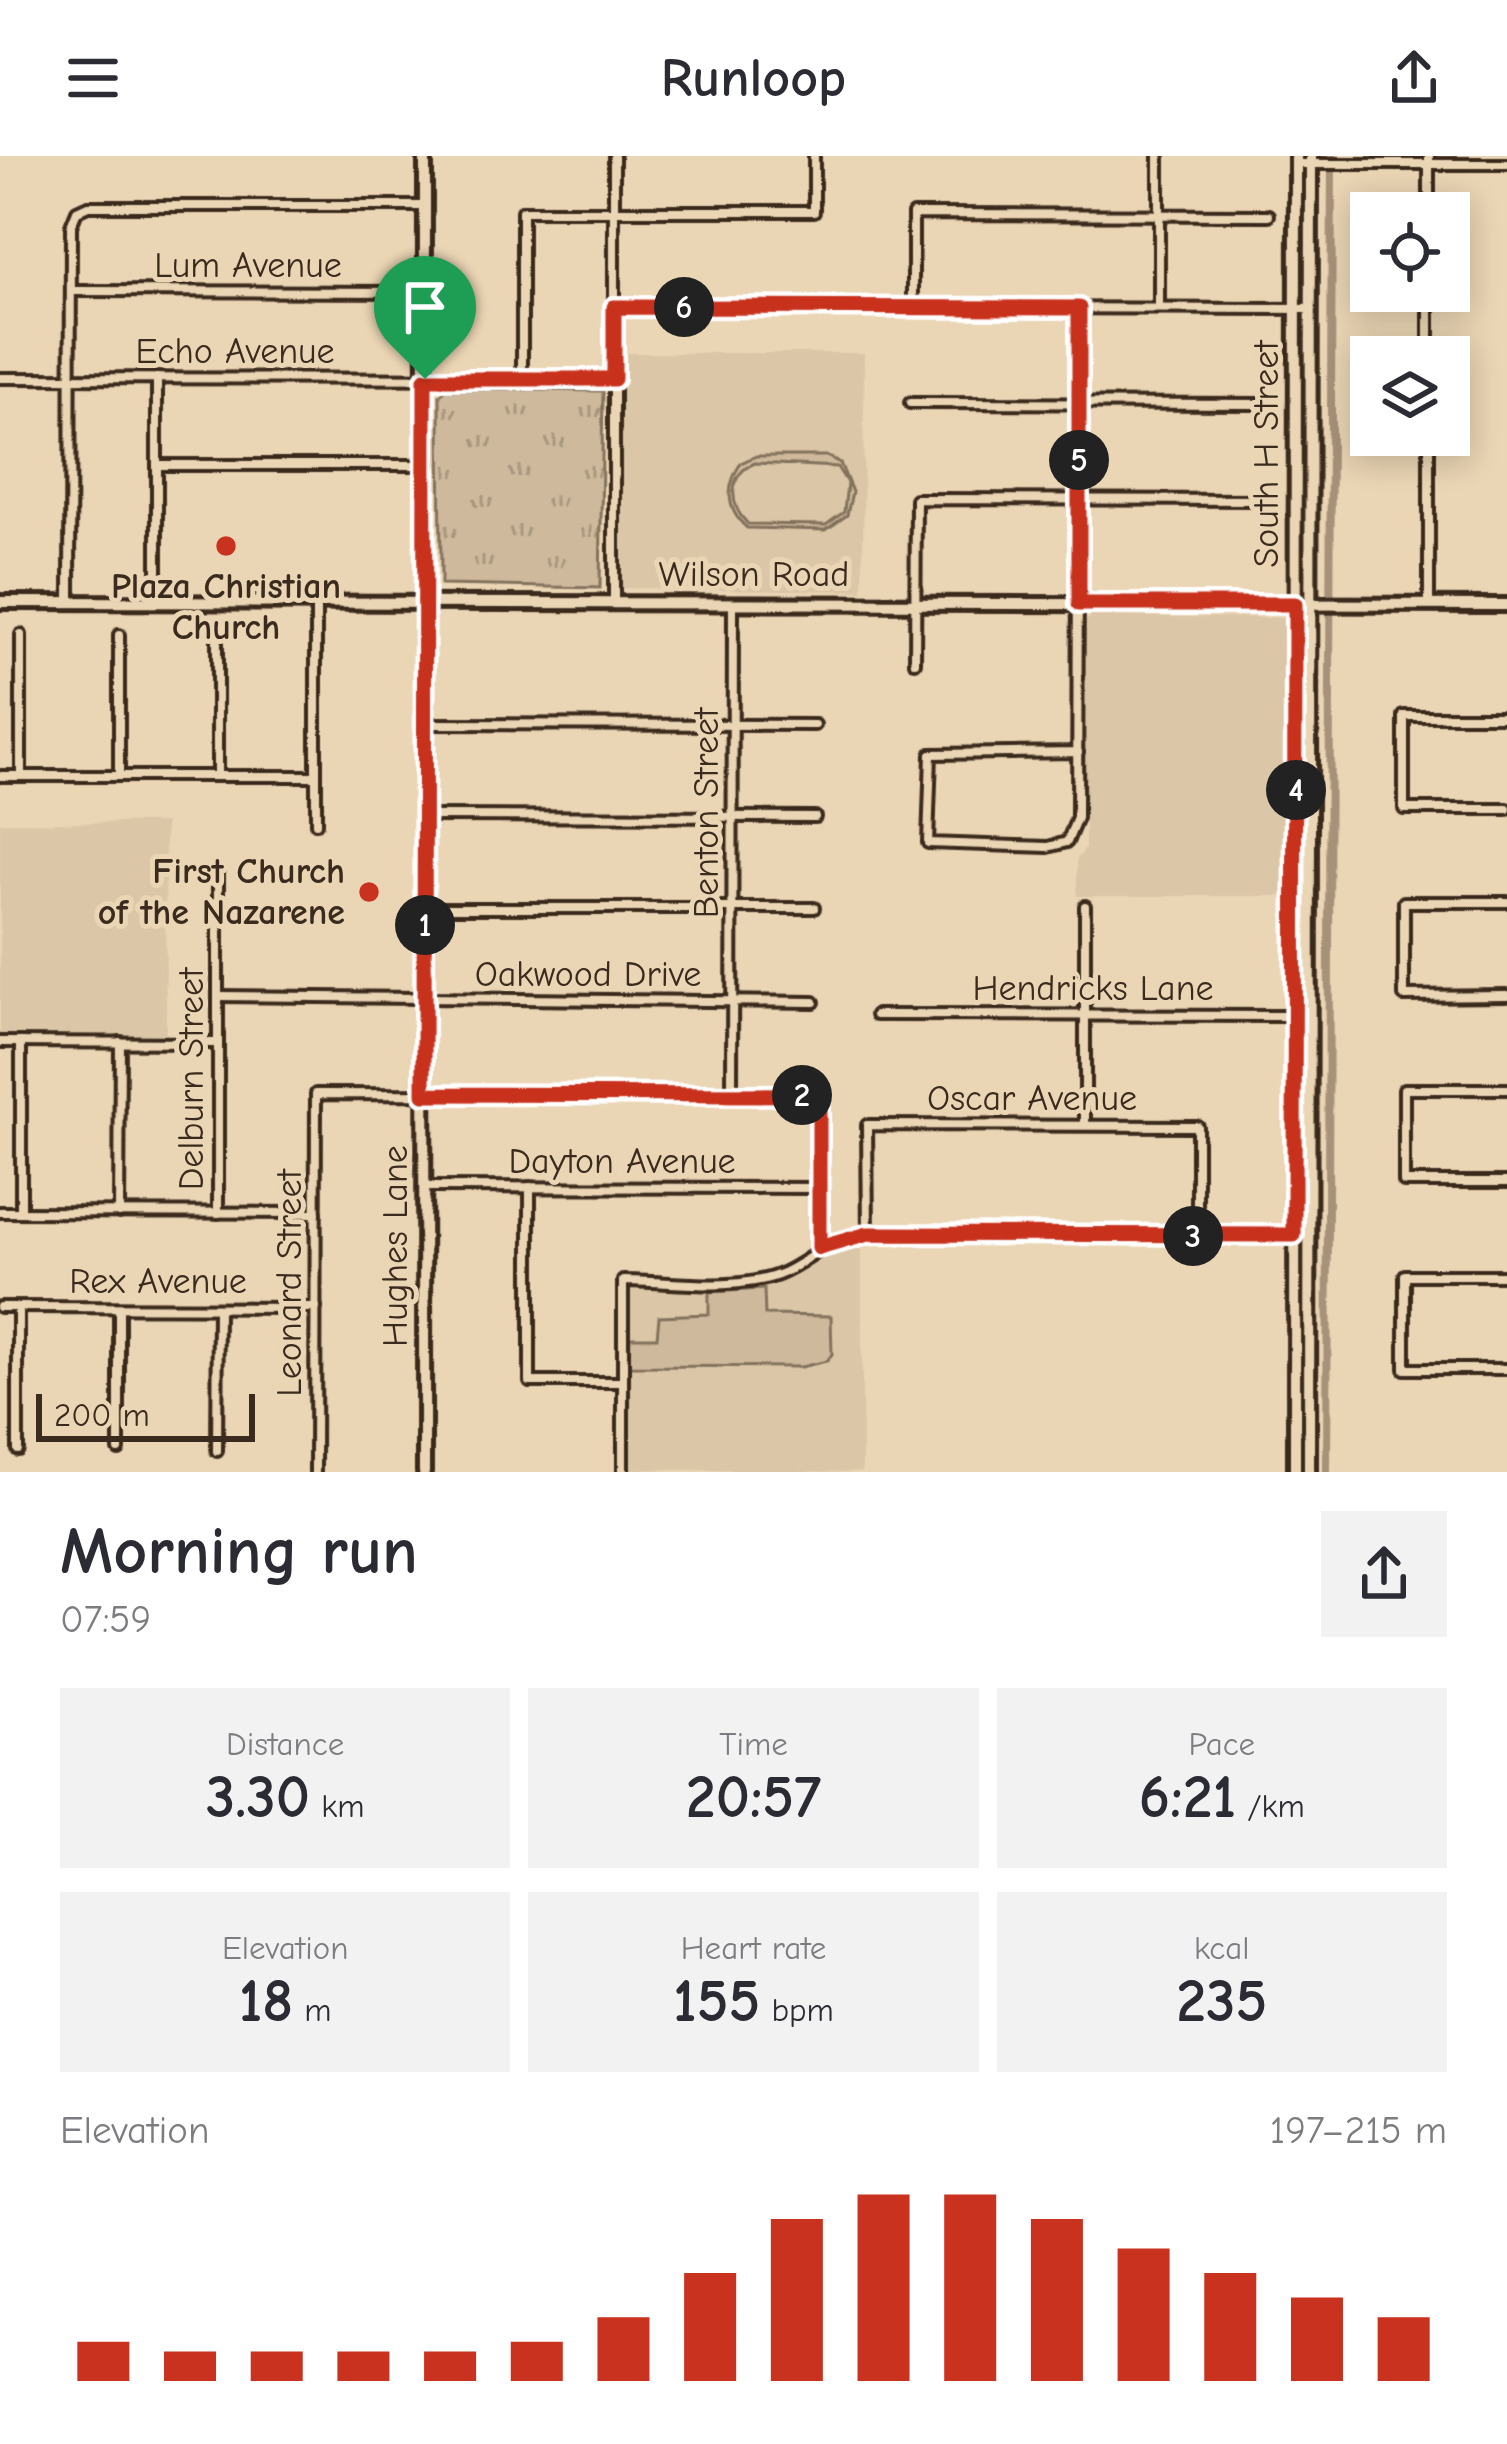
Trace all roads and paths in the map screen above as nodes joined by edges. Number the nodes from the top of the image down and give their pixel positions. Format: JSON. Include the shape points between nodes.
{"nodes":[{"id":1,"x":425,"y":156,"type":"edge"},
{"id":2,"x":614,"y":156,"type":"edge"},
{"id":3,"x":814,"y":156,"type":"edge"},
{"id":4,"x":1159,"y":156,"type":"edge"},
{"id":5,"x":1296,"y":160,"type":"edge"},
{"id":6,"x":1310,"y":160,"type":"edge"},
{"id":7,"x":1429,"y":160,"type":"edge"},
{"id":8,"x":1507,"y":164,"type":"edge"},
{"id":9,"x":1429,"y":192,"type":"edge"},
{"id":10,"x":425,"y":206,"type":"junction"},
{"id":11,"x":614,"y":211,"type":"junction"},
{"id":12,"x":1159,"y":214,"type":"junction"},
{"id":13,"x":1269,"y":215,"type":"dead end"},
{"id":14,"x":71,"y":291,"type":"junction"},
{"id":15,"x":425,"y":292,"type":"junction"},
{"id":16,"x":614,"y":307,"type":"junction"},
{"id":17,"x":913,"y":307,"type":"junction"},
{"id":18,"x":1079,"y":308,"type":"junction"},
{"id":19,"x":1159,"y":308,"type":"junction"},
{"id":20,"x":1297,"y":308,"type":"junction"},
{"id":21,"x":1311,"y":309,"type":"junction"},
{"id":22,"x":0,"y":378,"type":"edge"},
{"id":23,"x":70,"y":378,"type":"junction"},
{"id":24,"x":157,"y":378,"type":"junction"},
{"id":25,"x":425,"y":379,"type":"junction"},
{"id":26,"x":522,"y":379,"type":"junction"},
{"id":27,"x":614,"y":379,"type":"junction"},
{"id":28,"x":910,"y":403,"type":"dead end"},
{"id":29,"x":1079,"y":404,"type":"junction"},
{"id":30,"x":1269,"y":404,"type":"dead end"},
{"id":31,"x":1429,"y":456,"type":"edge"},
{"id":32,"x":157,"y":465,"type":"junction"},
{"id":33,"x":425,"y":465,"type":"junction"},
{"id":34,"x":1079,"y":499,"type":"junction"},
{"id":35,"x":1269,"y":500,"type":"dead end"},
{"id":36,"x":0,"y":602,"type":"edge"},
{"id":37,"x":70,"y":602,"type":"junction"},
{"id":38,"x":157,"y":602,"type":"junction"},
{"id":39,"x":316,"y":603,"type":"junction"},
{"id":40,"x":425,"y":603,"type":"junction"},
{"id":41,"x":614,"y":603,"type":"junction"},
{"id":42,"x":734,"y":604,"type":"junction"},
{"id":43,"x":914,"y":604,"type":"junction"},
{"id":44,"x":1079,"y":604,"type":"junction"},
{"id":45,"x":1295,"y":604,"type":"junction"},
{"id":46,"x":1310,"y":604,"type":"junction"},
{"id":47,"x":1507,"y":604,"type":"edge"},
{"id":48,"x":1429,"y":605,"type":"junction"},
{"id":49,"x":21,"y":634,"type":"dead end"},
{"id":50,"x":119,"y":634,"type":"dead end"},
{"id":51,"x":217,"y":635,"type":"dead end"},
{"id":52,"x":915,"y":662,"type":"dead end"},
{"id":53,"x":1507,"y":716,"type":"edge"},
{"id":54,"x":425,"y":724,"type":"junction"},
{"id":55,"x":733,"y":725,"type":"junction"},
{"id":56,"x":815,"y":725,"type":"dead end"},
{"id":57,"x":1078,"y":752,"type":"junction"},
{"id":58,"x":0,"y":776,"type":"edge"},
{"id":59,"x":21,"y":776,"type":"junction"},
{"id":60,"x":119,"y":776,"type":"junction"},
{"id":61,"x":217,"y":776,"type":"junction"},
{"id":62,"x":316,"y":776,"type":"junction"},
{"id":63,"x":1507,"y":809,"type":"edge"},
{"id":64,"x":425,"y":816,"type":"junction"},
{"id":65,"x":733,"y":817,"type":"junction"},
{"id":66,"x":814,"y":817,"type":"dead end"},
{"id":67,"x":316,"y":823,"type":"dead end"},
{"id":68,"x":218,"y":873,"type":"dead end"},
{"id":69,"x":1507,"y":902,"type":"edge"},
{"id":70,"x":1085,"y":906,"type":"dead end"},
{"id":71,"x":425,"y":908,"type":"junction"},
{"id":72,"x":733,"y":908,"type":"junction"},
{"id":73,"x":814,"y":908,"type":"dead end"},
{"id":74,"x":1507,"y":995,"type":"edge"},
{"id":75,"x":218,"y":996,"type":"junction"},
{"id":76,"x":425,"y":1001,"type":"junction"},
{"id":77,"x":733,"y":1001,"type":"junction"},
{"id":78,"x":814,"y":1002,"type":"dead end"},
{"id":79,"x":876,"y":1015,"type":"dead end"},
{"id":80,"x":1085,"y":1015,"type":"junction"},
{"id":81,"x":1295,"y":1016,"type":"junction"},
{"id":82,"x":1310,"y":1016,"type":"junction"},
{"id":83,"x":0,"y":1042,"type":"edge"},
{"id":84,"x":21,"y":1042,"type":"junction"},
{"id":85,"x":120,"y":1042,"type":"junction"},
{"id":86,"x":218,"y":1043,"type":"junction"},
{"id":87,"x":1507,"y":1089,"type":"edge"},
{"id":88,"x":424,"y":1094,"type":"junction"},
{"id":89,"x":732,"y":1094,"type":"junction"},
{"id":90,"x":1085,"y":1125,"type":"junction"},
{"id":91,"x":1507,"y":1182,"type":"edge"},
{"id":92,"x":424,"y":1187,"type":"junction"},
{"id":93,"x":530,"y":1187,"type":"junction"},
{"id":94,"x":819,"y":1188,"type":"junction"},
{"id":95,"x":0,"y":1212,"type":"edge"},
{"id":96,"x":21,"y":1212,"type":"junction"},
{"id":97,"x":119,"y":1213,"type":"junction"},
{"id":98,"x":218,"y":1213,"type":"junction"},
{"id":99,"x":316,"y":1213,"type":"junction"},
{"id":100,"x":868,"y":1234,"type":"junction"},
{"id":101,"x":1294,"y":1235,"type":"junction"},
{"id":102,"x":1309,"y":1235,"type":"junction"},
{"id":103,"x":1196,"y":1236,"type":"junction"},
{"id":104,"x":819,"y":1248,"type":"junction"},
{"id":105,"x":1507,"y":1275,"type":"edge"},
{"id":106,"x":0,"y":1307,"type":"edge"},
{"id":107,"x":18,"y":1307,"type":"junction"},
{"id":108,"x":119,"y":1308,"type":"junction"},
{"id":109,"x":218,"y":1308,"type":"junction"},
{"id":110,"x":316,"y":1308,"type":"junction"},
{"id":111,"x":1507,"y":1369,"type":"edge"},
{"id":112,"x":623,"y":1382,"type":"junction"},
{"id":113,"x":18,"y":1450,"type":"dead end"},
{"id":114,"x":119,"y":1450,"type":"dead end"},
{"id":115,"x":217,"y":1450,"type":"dead end"},
{"id":116,"x":315,"y":1472,"type":"edge"},
{"id":117,"x":424,"y":1472,"type":"edge"},
{"id":118,"x":623,"y":1472,"type":"edge"},
{"id":119,"x":1295,"y":1472,"type":"edge"},
{"id":120,"x":1310,"y":1472,"type":"edge"}],
"edges":[{"from":1,"to":10,"type":"street","name":"Hughes Lane"},
{"from":2,"to":11,"type":"street"},
{"from":3,"to":11,"type":"street","via":[[814,211]]},
{"from":4,"to":12,"type":"street"},
{"from":5,"to":6,"type":"street"},
{"from":5,"to":20,"type":"street","name":"South H Street"},
{"from":6,"to":7,"type":"street"},
{"from":6,"to":21,"type":"street","name":"South H Street"},
{"from":7,"to":8,"type":"street"},
{"from":7,"to":9,"type":"street"},
{"from":10,"to":14,"type":"street","via":[[88,206],[71,226]]},
{"from":10,"to":15,"type":"street","name":"Hughes Lane"},
{"from":11,"to":16,"type":"street"},
{"from":11,"to":26,"type":"street","via":[[522,211]]},
{"from":12,"to":13,"type":"street"},
{"from":12,"to":17,"type":"street","via":[[913,214]]},
{"from":12,"to":19,"type":"street"},
{"from":14,"to":15,"type":"street","name":"Lum Avenue"},
{"from":14,"to":23,"type":"street"},
{"from":15,"to":25,"type":"street","name":"Hughes Lane"},
{"from":16,"to":17,"type":"street"},
{"from":16,"to":27,"type":"street"},
{"from":17,"to":18,"type":"street"},
{"from":18,"to":19,"type":"street"},
{"from":18,"to":29,"type":"street"},
{"from":19,"to":20,"type":"street"},
{"from":20,"to":21,"type":"street"},
{"from":20,"to":45,"type":"street","name":"South H Street"},
{"from":21,"to":46,"type":"street","name":"South H Street"},
{"from":22,"to":23,"type":"street","name":"Echo Avenue"},
{"from":23,"to":24,"type":"street","name":"Echo Avenue"},
{"from":23,"to":37,"type":"street"},
{"from":24,"to":25,"type":"street","name":"Echo Avenue"},
{"from":24,"to":32,"type":"street"},
{"from":25,"to":26,"type":"street","name":"Echo Avenue"},
{"from":25,"to":33,"type":"street","name":"Hughes Lane"},
{"from":26,"to":27,"type":"street","name":"Echo Avenue"},
{"from":27,"to":41,"type":"street"},
{"from":28,"to":29,"type":"street"},
{"from":29,"to":30,"type":"street"},
{"from":29,"to":34,"type":"street"},
{"from":31,"to":48,"type":"street"},
{"from":32,"to":33,"type":"street"},
{"from":32,"to":38,"type":"street"},
{"from":33,"to":40,"type":"street","name":"Hughes Lane"},
{"from":34,"to":35,"type":"street"},
{"from":34,"to":43,"type":"street","via":[[916,499]]},
{"from":34,"to":44,"type":"street"},
{"from":36,"to":37,"type":"street","name":"Wilson Road"},
{"from":37,"to":38,"type":"street","name":"Wilson Road"},
{"from":38,"to":39,"type":"street","name":"Wilson Road"},
{"from":39,"to":40,"type":"street","name":"Wilson Road"},
{"from":39,"to":62,"type":"street"},
{"from":40,"to":41,"type":"street","name":"Wilson Road"},
{"from":40,"to":54,"type":"street","name":"Hughes Lane"},
{"from":41,"to":42,"type":"street","name":"Wilson Road"},
{"from":42,"to":43,"type":"street","name":"Wilson Road"},
{"from":42,"to":55,"type":"street","name":"Benton Street"},
{"from":43,"to":44,"type":"street","name":"Wilson Road"},
{"from":43,"to":52,"type":"street"},
{"from":44,"to":45,"type":"street","name":"Wilson Road"},
{"from":44,"to":57,"type":"street"},
{"from":45,"to":46,"type":"street","name":"Wilson Road"},
{"from":45,"to":81,"type":"street","name":"South H Street"},
{"from":46,"to":48,"type":"street","name":"Wilson Road"},
{"from":46,"to":82,"type":"street","name":"South H Street"},
{"from":47,"to":48,"type":"street","name":"Wilson Road"},
{"from":49,"to":59,"type":"street"},
{"from":50,"to":60,"type":"street"},
{"from":51,"to":61,"type":"street"},
{"from":53,"to":63,"type":"street","via":[[1404,716],[1404,809]]},
{"from":54,"to":55,"type":"street"},
{"from":54,"to":64,"type":"street","name":"Hughes Lane"},
{"from":55,"to":56,"type":"street"},
{"from":55,"to":65,"type":"street","name":"Benton Street"},
{"from":57,"to":57,"type":"street","via":[[1067,842],[932,846],[927,760],[938,752]]},
{"from":58,"to":59,"type":"street"},
{"from":59,"to":60,"type":"street"},
{"from":60,"to":61,"type":"street"},
{"from":61,"to":62,"type":"street"},
{"from":62,"to":67,"type":"street"},
{"from":64,"to":65,"type":"street"},
{"from":64,"to":71,"type":"street","name":"Hughes Lane"},
{"from":65,"to":66,"type":"street"},
{"from":65,"to":72,"type":"street","name":"Benton Street"},
{"from":68,"to":75,"type":"street","name":"Delburn Street"},
{"from":69,"to":74,"type":"street","via":[[1404,902],[1404,996]]},
{"from":70,"to":80,"type":"street"},
{"from":71,"to":72,"type":"street"},
{"from":71,"to":76,"type":"street","name":"Hughes Lane"},
{"from":72,"to":73,"type":"street"},
{"from":72,"to":77,"type":"street","name":"Benton Street"},
{"from":75,"to":76,"type":"street","name":"Oakwood Drive"},
{"from":75,"to":86,"type":"street","name":"Delburn Street"},
{"from":76,"to":77,"type":"street","name":"Oakwood Drive"},
{"from":76,"to":88,"type":"street","name":"Hughes Lane"},
{"from":77,"to":78,"type":"street","name":"Oakwood Drive"},
{"from":77,"to":89,"type":"street","name":"Benton Street"},
{"from":79,"to":80,"type":"street","name":"Hendricks Lane"},
{"from":80,"to":81,"type":"street","name":"Hendricks Lane"},
{"from":80,"to":90,"type":"street"},
{"from":81,"to":82,"type":"street","name":"Hendricks Lane"},
{"from":81,"to":101,"type":"street","name":"South H Street"},
{"from":82,"to":102,"type":"street","name":"South H Street"},
{"from":83,"to":84,"type":"street"},
{"from":84,"to":85,"type":"street"},
{"from":84,"to":96,"type":"street"},
{"from":85,"to":86,"type":"street"},
{"from":85,"to":97,"type":"street"},
{"from":86,"to":98,"type":"street","name":"Delburn Street"},
{"from":87,"to":91,"type":"street","via":[[1404,1089],[1404,1182]]},
{"from":88,"to":89,"type":"street"},
{"from":88,"to":92,"type":"street","name":"Hughes Lane"},
{"from":88,"to":99,"type":"street","name":"Leonard Street","via":[[316,1094]]},
{"from":89,"to":94,"type":"street","via":[[819,1095]]},
{"from":90,"to":100,"type":"street","name":"Oscar Avenue","via":[[867,1125]]},
{"from":90,"to":103,"type":"street","name":"Oscar Avenue","via":[[1197,1126]]},
{"from":92,"to":93,"type":"street","name":"Dayton Avenue"},
{"from":92,"to":117,"type":"street","name":"Hughes Lane"},
{"from":93,"to":94,"type":"street","name":"Dayton Avenue"},
{"from":93,"to":112,"type":"street","via":[[530,1382]]},
{"from":94,"to":104,"type":"street"},
{"from":95,"to":96,"type":"street"},
{"from":96,"to":97,"type":"street"},
{"from":97,"to":98,"type":"street"},
{"from":98,"to":99,"type":"street"},
{"from":99,"to":110,"type":"street","name":"Leonard Street"},
{"from":100,"to":103,"type":"street"},
{"from":100,"to":104,"type":"street"},
{"from":101,"to":102,"type":"street"},
{"from":101,"to":103,"type":"street"},
{"from":101,"to":119,"type":"street","name":"South H Street"},
{"from":102,"to":120,"type":"street","name":"South H Street"},
{"from":104,"to":112,"type":"street","via":[[762,1280],[623,1281]]},
{"from":105,"to":111,"type":"street","via":[[1405,1276],[1405,1369]]},
{"from":106,"to":107,"type":"street","name":"Rex Avenue"},
{"from":107,"to":108,"type":"street","name":"Rex Avenue"},
{"from":107,"to":113,"type":"street"},
{"from":108,"to":109,"type":"street","name":"Rex Avenue"},
{"from":108,"to":114,"type":"street"},
{"from":109,"to":110,"type":"street","name":"Rex Avenue"},
{"from":109,"to":115,"type":"street"},
{"from":110,"to":116,"type":"street","name":"Leonard Street"},
{"from":112,"to":118,"type":"street"}]}
